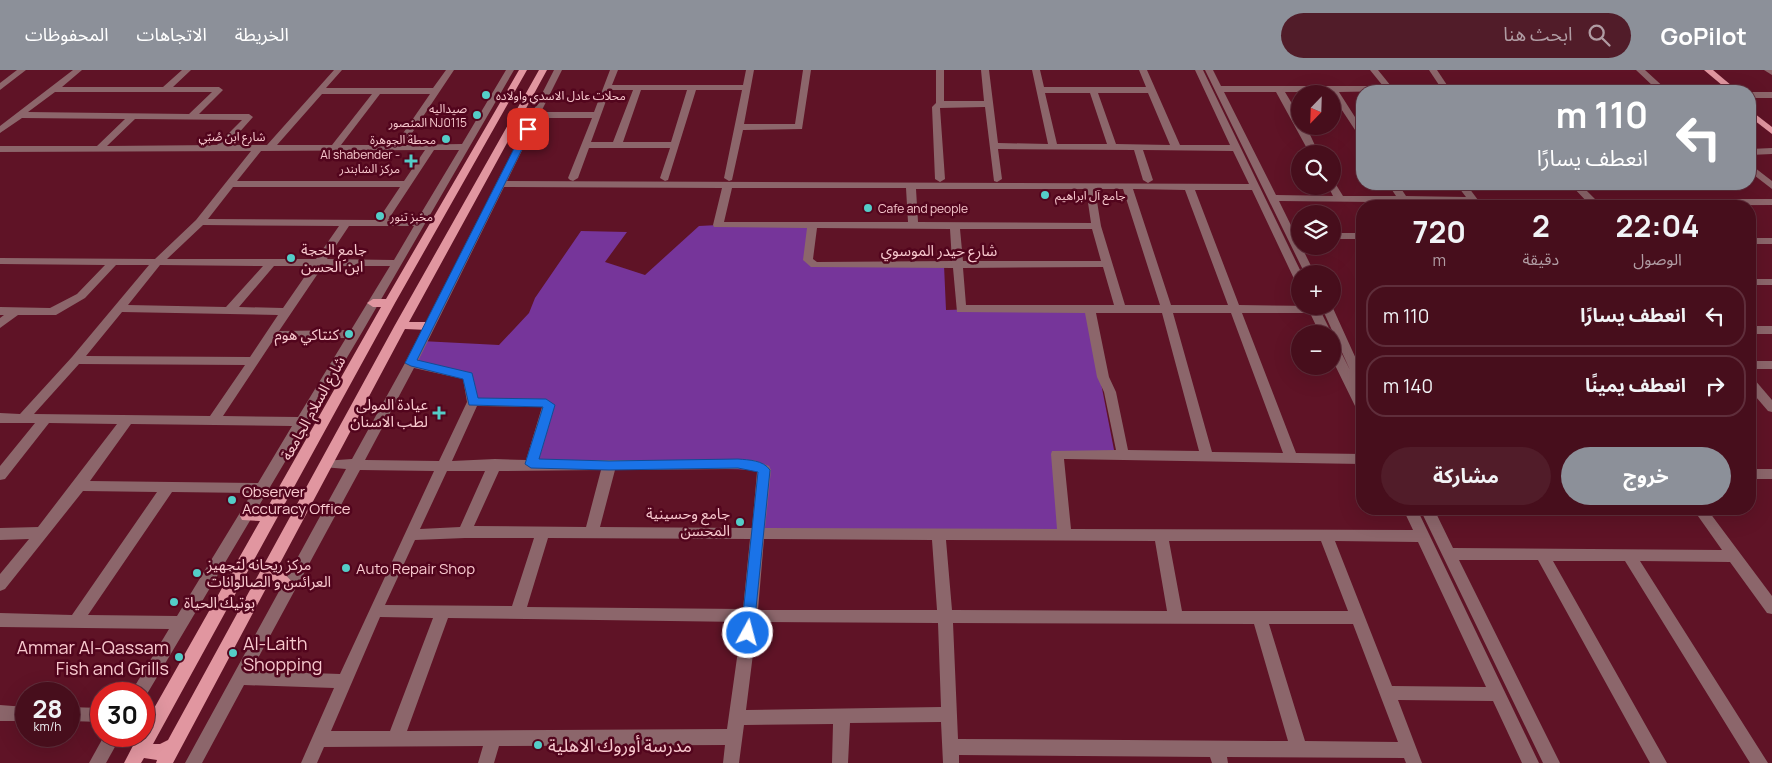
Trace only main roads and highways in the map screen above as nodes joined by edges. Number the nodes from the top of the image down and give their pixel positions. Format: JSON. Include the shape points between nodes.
{"nodes":[{"id":1,"x":523,"y":70,"type":"edge"},
{"id":2,"x":543,"y":70,"type":"edge"},
{"id":3,"x":1697,"y":70,"type":"edge"},
{"id":4,"x":1708,"y":70,"type":"edge"},
{"id":5,"x":1716,"y":85,"type":"edge"},
{"id":6,"x":1727,"y":85,"type":"edge"},
{"id":7,"x":1756,"y":109,"type":"edge"},
{"id":8,"x":1756,"y":118,"type":"edge"},
{"id":9,"x":1772,"y":122,"type":"edge"},
{"id":10,"x":1772,"y":131,"type":"edge"},
{"id":11,"x":469,"y":152,"type":"junction"},
{"id":12,"x":494,"y":156,"type":"junction"},
{"id":13,"x":464,"y":171,"type":"junction"},
{"id":14,"x":486,"y":172,"type":"junction"},
{"id":15,"x":373,"y":303,"type":"road end"},
{"id":16,"x":389,"y":303,"type":"junction"},
{"id":17,"x":401,"y":325,"type":"junction"},
{"id":18,"x":428,"y":326,"type":"road end"},
{"id":19,"x":272,"y":515,"type":"junction"},
{"id":20,"x":247,"y":516,"type":"road end"},
{"id":21,"x":270,"y":568,"type":"junction"},
{"id":22,"x":289,"y":586,"type":"road end"},
{"id":23,"x":155,"y":722,"type":"edge"},
{"id":24,"x":174,"y":745,"type":"junction"},
{"id":25,"x":141,"y":747,"type":"edge"},
{"id":26,"x":146,"y":747,"type":"edge"},
{"id":27,"x":132,"y":763,"type":"edge"},
{"id":28,"x":164,"y":763,"type":"edge"}],
"edges":[{"from":1,"to":11,"type":"main road","name":"شارع السلام الجامعة"},
{"from":2,"to":12,"type":"main road"},
{"from":3,"to":5,"type":"main road"},
{"from":4,"to":6,"type":"main road"},
{"from":7,"to":9,"type":"main road"},
{"from":8,"to":10,"type":"main road"},
{"from":11,"to":12,"type":"main road","via":[[480,159]]},
{"from":11,"to":13,"type":"main road","name":"شارع السلام الجامعة"},
{"from":12,"to":14,"type":"main road"},
{"from":13,"to":14,"type":"main road","via":[[479,168]]},
{"from":13,"to":16,"type":"main road","name":"شارع السلام الجامعة"},
{"from":14,"to":17,"type":"main road"},
{"from":15,"to":16,"type":"main road"},
{"from":16,"to":19,"type":"main road","name":"شارع السلام الجامعة"},
{"from":17,"to":18,"type":"main road"},
{"from":17,"to":21,"type":"main road"},
{"from":19,"to":20,"type":"main road"},
{"from":19,"to":23,"type":"main road","name":"شارع السلام الجامعة"},
{"from":21,"to":22,"type":"main road"},
{"from":21,"to":24,"type":"main road"},
{"from":24,"to":26,"type":"main road","via":[[156,753],[149,752]]},
{"from":24,"to":28,"type":"main road"},
{"from":25,"to":27,"type":"main road","name":"شارع السلام الجامعة"}]}
